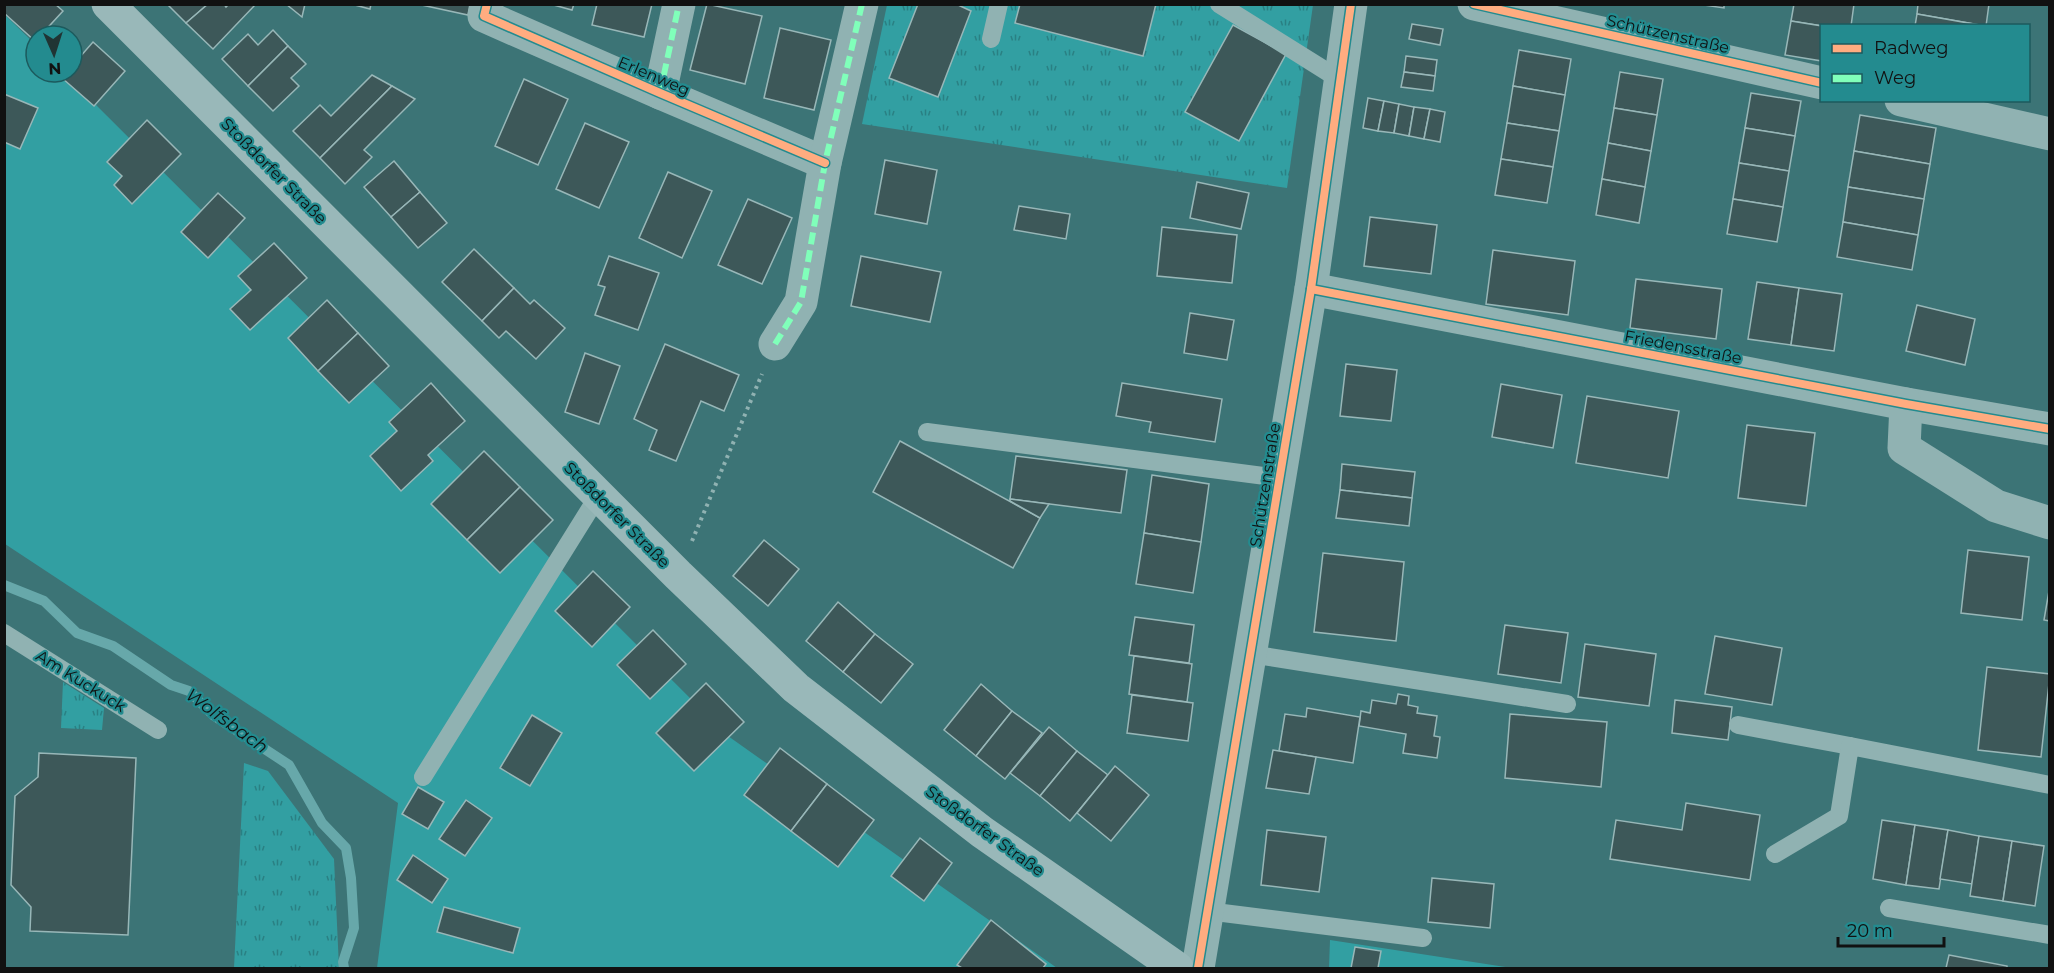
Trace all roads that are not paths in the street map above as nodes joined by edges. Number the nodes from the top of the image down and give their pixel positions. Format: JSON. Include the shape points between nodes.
{"nodes":[{"id":1,"x":108,"y":4,"type":"edge"},
{"id":2,"x":487,"y":4,"type":"edge"},
{"id":3,"x":679,"y":4,"type":"edge"},
{"id":4,"x":862,"y":4,"type":"edge"},
{"id":5,"x":999,"y":4,"type":"edge"},
{"id":6,"x":1220,"y":4,"type":"edge"},
{"id":7,"x":1351,"y":4,"type":"edge"},
{"id":8,"x":1474,"y":4,"type":"edge"},
{"id":9,"x":991,"y":39,"type":"dead end"},
{"id":10,"x":1341,"y":81,"type":"junction"},
{"id":11,"x":1820,"y":83,"type":"edge"},
{"id":12,"x":660,"y":93,"type":"junction"},
{"id":13,"x":1910,"y":102,"type":"edge"},
{"id":14,"x":2049,"y":134,"type":"edge"},
{"id":15,"x":825,"y":162,"type":"junction"},
{"id":16,"x":1311,"y":289,"type":"junction"},
{"id":17,"x":775,"y":344,"type":"road end"},
{"id":18,"x":1906,"y":404,"type":"junction"},
{"id":19,"x":2049,"y":429,"type":"edge"},
{"id":20,"x":927,"y":432,"type":"dead end"},
{"id":21,"x":1280,"y":478,"type":"junction"},
{"id":22,"x":598,"y":496,"type":"junction"},
{"id":23,"x":2049,"y":523,"type":"edge"},
{"id":24,"x":4,"y":633,"type":"edge"},
{"id":25,"x":1250,"y":654,"type":"junction"},
{"id":26,"x":1567,"y":704,"type":"dead end"},
{"id":27,"x":1738,"y":725,"type":"dead end"},
{"id":28,"x":158,"y":730,"type":"dead end"},
{"id":29,"x":1850,"y":746,"type":"junction"},
{"id":30,"x":423,"y":777,"type":"dead end"},
{"id":31,"x":2049,"y":785,"type":"edge"},
{"id":32,"x":1775,"y":854,"type":"dead end"},
{"id":33,"x":1889,"y":908,"type":"dead end"},
{"id":34,"x":1207,"y":911,"type":"junction"},
{"id":35,"x":2049,"y":935,"type":"edge"},
{"id":36,"x":1423,"y":938,"type":"dead end"},
{"id":37,"x":1176,"y":969,"type":"edge"},
{"id":38,"x":1197,"y":969,"type":"edge"}],
"edges":[{"from":1,"to":22,"type":"main road","name":"Stoßdorfer Straße"},
{"from":2,"to":12,"type":"street","name":"Erlenweg","via":[[484,16]]},
{"from":3,"to":12,"type":"street","name":"Erlenweg"},
{"from":4,"to":15,"type":"street"},
{"from":5,"to":9,"type":"lane"},
{"from":6,"to":10,"type":"lane"},
{"from":7,"to":10,"type":"street","name":"Schützenstraße"},
{"from":8,"to":11,"type":"street","name":"Schützenstraße"},
{"from":10,"to":16,"type":"street","name":"Schützenstraße"},
{"from":12,"to":15,"type":"street","name":"Erlenweg"},
{"from":13,"to":14,"type":"street"},
{"from":15,"to":17,"type":"street","via":[[801,302]]},
{"from":16,"to":18,"type":"street","name":"Friedensstraße"},
{"from":16,"to":21,"type":"street","name":"Schützenstraße"},
{"from":18,"to":19,"type":"street","name":"Friedensstraße"},
{"from":18,"to":23,"type":"street","via":[[1904,448],[1996,506]]},
{"from":20,"to":21,"type":"lane"},
{"from":21,"to":25,"type":"street","name":"Schützenstraße"},
{"from":22,"to":30,"type":"lane"},
{"from":22,"to":37,"type":"main road","name":"Stoßdorfer Straße","via":[[796,688],[982,832]]},
{"from":24,"to":28,"type":"lane","name":"Am Kuckuck"},
{"from":25,"to":26,"type":"lane"},
{"from":25,"to":34,"type":"street","name":"Schützenstraße"},
{"from":27,"to":29,"type":"lane"},
{"from":29,"to":31,"type":"lane"},
{"from":29,"to":32,"type":"lane","via":[[1839,816]]},
{"from":33,"to":35,"type":"lane"},
{"from":34,"to":36,"type":"lane"},
{"from":34,"to":38,"type":"street","name":"Schützenstraße"}]}
